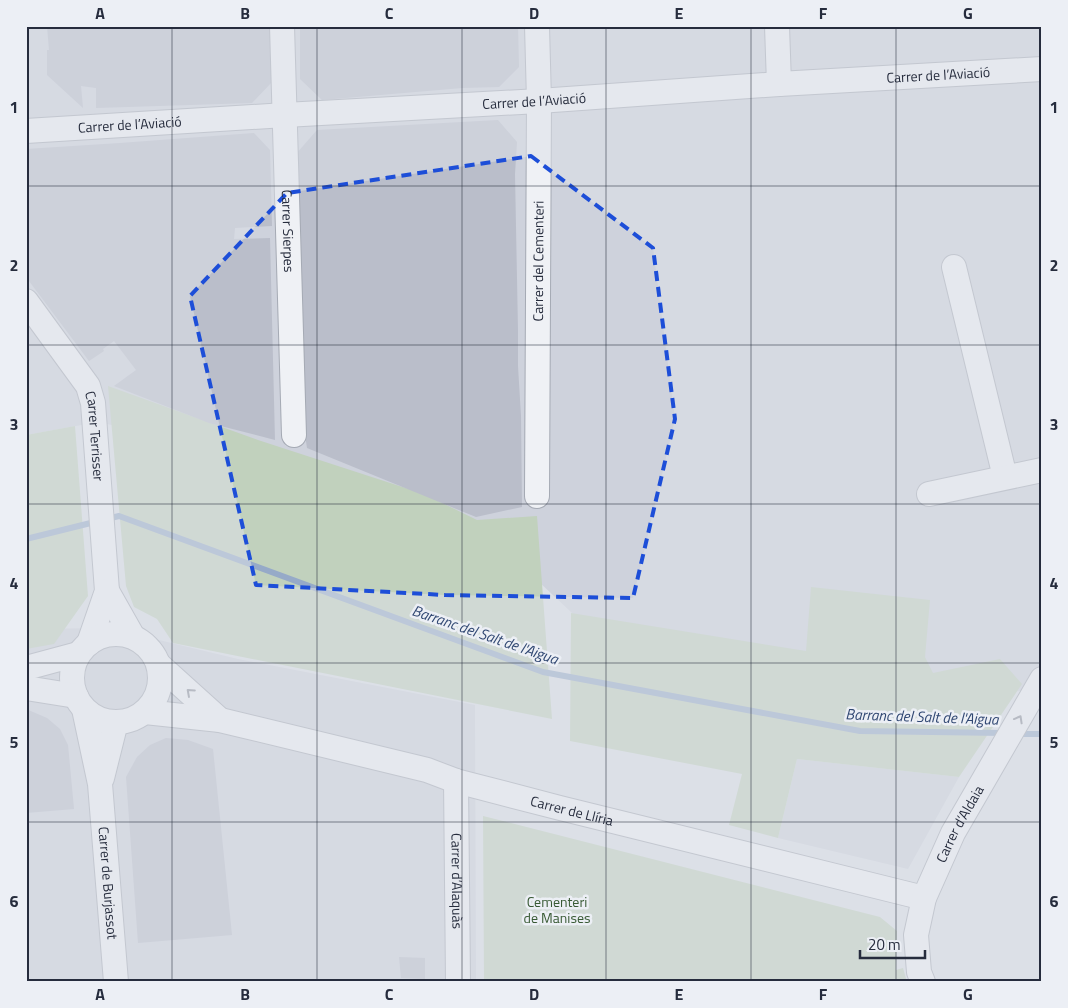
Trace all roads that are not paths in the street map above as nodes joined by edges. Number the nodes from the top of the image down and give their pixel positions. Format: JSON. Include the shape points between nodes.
{"nodes":[{"id":1,"x":282,"y":26,"type":"edge"},
{"id":2,"x":537,"y":26,"type":"edge"},
{"id":3,"x":777,"y":26,"type":"edge"},
{"id":4,"x":1042,"y":69,"type":"edge"},
{"id":5,"x":779,"y":84,"type":"junction"},
{"id":6,"x":538,"y":101,"type":"junction"},
{"id":7,"x":285,"y":115,"type":"junction"},
{"id":8,"x":26,"y":131,"type":"edge"},
{"id":9,"x":954,"y":267,"type":"dead end"},
{"id":10,"x":26,"y":301,"type":"edge"},
{"id":11,"x":294,"y":435,"type":"dead end"},
{"id":12,"x":1042,"y":470,"type":"edge"},
{"id":13,"x":1005,"y":477,"type":"junction"},
{"id":14,"x":929,"y":494,"type":"dead end"},
{"id":15,"x":537,"y":496,"type":"dead end"},
{"id":16,"x":107,"y":591,"type":"junction"},
{"id":17,"x":133,"y":636,"type":"junction"},
{"id":18,"x":84,"y":649,"type":"junction"},
{"id":19,"x":159,"y":665,"type":"junction"},
{"id":20,"x":26,"y":668,"type":"edge"},
{"id":21,"x":1042,"y":679,"type":"edge"},
{"id":22,"x":26,"y":688,"type":"edge"},
{"id":23,"x":80,"y":703,"type":"junction"},
{"id":24,"x":145,"y":712,"type":"junction"},
{"id":25,"x":220,"y":720,"type":"junction"},
{"id":26,"x":116,"y":722,"type":"junction"},
{"id":27,"x":456,"y":781,"type":"junction"},
{"id":28,"x":100,"y":784,"type":"junction"},
{"id":29,"x":924,"y":898,"type":"junction"},
{"id":30,"x":116,"y":982,"type":"edge"},
{"id":31,"x":458,"y":982,"type":"edge"},
{"id":32,"x":923,"y":982,"type":"edge"}],
"edges":[{"from":1,"to":7,"type":"street","name":"Carrer Sierpes"},
{"from":2,"to":6,"type":"street","name":"Carrer del Cementeri"},
{"from":3,"to":5,"type":"street"},
{"from":4,"to":5,"type":"street","name":"Carrer de l’Aviació"},
{"from":5,"to":6,"type":"street","name":"Carrer de l’Aviació"},
{"from":6,"to":7,"type":"street","name":"Carrer de l’Aviació"},
{"from":6,"to":15,"type":"street","name":"Carrer del Cementeri"},
{"from":7,"to":8,"type":"street","name":"Carrer de l’Aviació"},
{"from":7,"to":11,"type":"street","name":"Carrer Sierpes"},
{"from":9,"to":13,"type":"street"},
{"from":10,"to":16,"type":"street","name":"Carrer Terrisser","via":[[88,386],[93,403]]},
{"from":12,"to":13,"type":"street"},
{"from":13,"to":14,"type":"street"},
{"from":16,"to":17,"type":"street","name":"Carrer Terrisser"},
{"from":16,"to":18,"type":"street","name":"Carrer Terrisser"},
{"from":17,"to":18,"type":"street","via":[[110,634]]},
{"from":17,"to":19,"type":"street","via":[[150,648]]},
{"from":18,"to":20,"type":"street"},
{"from":18,"to":23,"type":"street","via":[[72,675]]},
{"from":19,"to":24,"type":"street","via":[[159,691]]},
{"from":25,"to":19,"type":"street","name":"Carrer de Llíria","one_way":true},
{"from":29,"to":21,"type":"street","name":"Carrer d’Aldaia","one_way":true,"via":[[954,833]]},
{"from":22,"to":23,"type":"street"},
{"from":23,"to":26,"type":"street","via":[[99,719]]},
{"from":23,"to":28,"type":"street","name":"Carrer de Burjassot"},
{"from":24,"to":25,"type":"street","name":"Carrer de Llíria"},
{"from":24,"to":26,"type":"street","via":[[131,720]]},
{"from":25,"to":27,"type":"street","name":"Carrer de Llíria","via":[[427,770]]},
{"from":26,"to":28,"type":"street","name":"Carrer de Burjassot"},
{"from":27,"to":29,"type":"street","name":"Carrer de Llíria"},
{"from":27,"to":31,"type":"street","name":"Carrer d’Alaquàs"},
{"from":28,"to":30,"type":"street","name":"Carrer de Burjassot"},
{"from":29,"to":32,"type":"street","name":"Carrer d’Aldaia","via":[[916,935]]}]}
